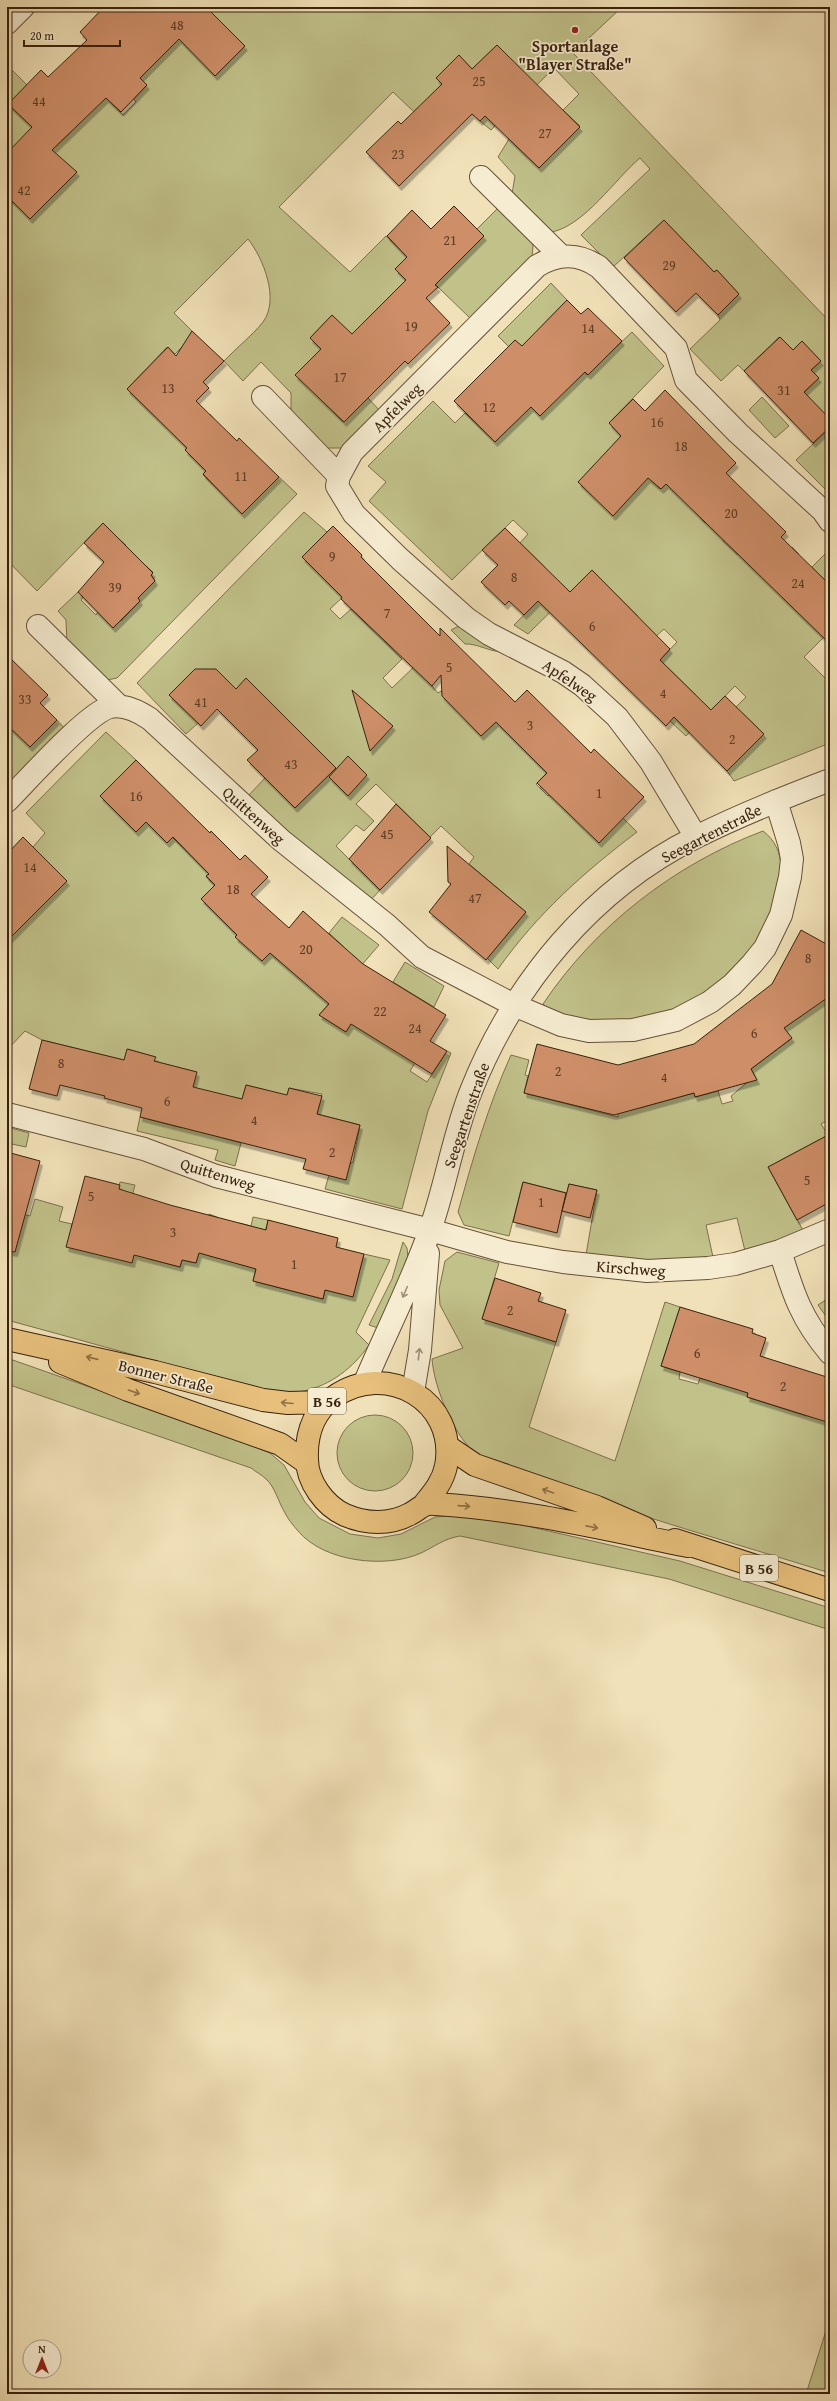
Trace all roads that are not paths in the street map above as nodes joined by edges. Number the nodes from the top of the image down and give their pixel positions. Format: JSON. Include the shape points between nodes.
{"nodes":[{"id":1,"x":23,"y":7,"type":"edge"},
{"id":2,"x":7,"y":23,"type":"edge"},
{"id":3,"x":481,"y":177,"type":"dead end"},
{"id":4,"x":561,"y":256,"type":"junction"},
{"id":5,"x":263,"y":397,"type":"dead end"},
{"id":6,"x":339,"y":476,"type":"junction"},
{"id":7,"x":830,"y":521,"type":"edge"},
{"id":8,"x":38,"y":626,"type":"dead end"},
{"id":9,"x":119,"y":706,"type":"junction"},
{"id":10,"x":830,"y":780,"type":"edge"},
{"id":11,"x":7,"y":801,"type":"edge"},
{"id":12,"x":776,"y":801,"type":"junction"},
{"id":13,"x":696,"y":837,"type":"junction"},
{"id":14,"x":514,"y":1005,"type":"junction"},
{"id":15,"x":7,"y":1114,"type":"edge"},
{"id":16,"x":430,"y":1230,"type":"junction"},
{"id":17,"x":830,"y":1230,"type":"edge"},
{"id":18,"x":780,"y":1251,"type":"junction"},
{"id":19,"x":7,"y":1340,"type":"edge"},
{"id":20,"x":830,"y":1353,"type":"edge"},
{"id":21,"x":365,"y":1382,"type":"junction"},
{"id":22,"x":413,"y":1392,"type":"junction"},
{"id":23,"x":326,"y":1402,"type":"junction"},
{"id":24,"x":447,"y":1446,"type":"junction"},
{"id":25,"x":307,"y":1463,"type":"junction"},
{"id":26,"x":425,"y":1503,"type":"junction"},
{"id":27,"x":688,"y":1546,"type":"junction"},
{"id":28,"x":830,"y":1590,"type":"edge"}],
"edges":[{"from":1,"to":2,"type":"street"},
{"from":3,"to":4,"type":"street"},
{"from":4,"to":6,"type":"street","name":"Apfelweg","via":[[537,266],[352,452]]},
{"from":4,"to":7,"type":"street","name":"Apfelweg","via":[[581,258],[599,267],[676,348],[686,380],[738,433],[823,511]]},
{"from":5,"to":6,"type":"street"},
{"from":6,"to":13,"type":"street","name":"Apfelweg","via":[[337,486],[354,514],[466,618],[489,634],[563,672],[582,685],[617,717],[651,762]]},
{"from":8,"to":9,"type":"street"},
{"from":9,"to":11,"type":"street","via":[[102,710],[92,716]]},
{"from":9,"to":14,"type":"street","name":"Quittenweg","via":[[141,713],[150,719],[281,840],[386,925],[410,948],[422,957]]},
{"from":10,"to":12,"type":"street","name":"Seegartenstraße"},
{"from":12,"to":13,"type":"street","name":"Seegartenstraße"},
{"from":12,"to":14,"type":"street","name":"Seegartenstraße","via":[[785,824],[792,859],[781,915],[765,948],[716,998],[676,1020],[652,1027],[612,1032],[589,1031],[561,1025]]},
{"from":13,"to":14,"type":"street","name":"Seegartenstraße","via":[[635,875],[585,917],[540,968]]},
{"from":14,"to":16,"type":"street","name":"Seegartenstraße","via":[[470,1093]]},
{"from":15,"to":16,"type":"street","name":"Quittenweg","via":[[144,1149],[216,1176]]},
{"from":16,"to":18,"type":"street","name":"Kirschweg","via":[[507,1252],[563,1262],[647,1271],[735,1264]]},
{"from":16,"to":21,"type":"street","name":"Seegartenstraße","one_way":true},
{"from":22,"to":16,"type":"street","name":"Seegartenstraße","one_way":true,"via":[[420,1350]]},
{"from":17,"to":18,"type":"street","name":"Kirschweg"},
{"from":18,"to":20,"type":"street","via":[[800,1309],[812,1332]]},
{"from":23,"to":19,"type":"main road","name":"Bonner Straße","number":"B 56","one_way":true,"via":[[288,1403],[263,1400],[155,1372]]},
{"from":19,"to":25,"type":"main road","name":"Bonner Straße","number":"B 56","one_way":true,"via":[[128,1390],[280,1444]]},
{"from":21,"to":22,"type":"main road","number":"B 56","via":[[393,1384]]},
{"from":21,"to":23,"type":"main road","number":"B 56","via":[[344,1389]]},
{"from":22,"to":24,"type":"main road","number":"B 56","via":[[430,1406],[441,1425]]},
{"from":23,"to":25,"type":"main road","number":"B 56","via":[[313,1420],[306,1441]]},
{"from":24,"to":26,"type":"main road","number":"B 56","via":[[446,1467],[438,1486]]},
{"from":27,"to":24,"type":"main road","number":"B 56","one_way":true,"via":[[596,1508],[476,1464]]},
{"from":25,"to":26,"type":"main road","number":"B 56","via":[[311,1479],[329,1505],[357,1520],[394,1520],[411,1514]]},
{"from":26,"to":27,"type":"main road","number":"B 56","one_way":true,"via":[[486,1507]]},
{"from":27,"to":28,"type":"main road","number":"B 56"}]}
